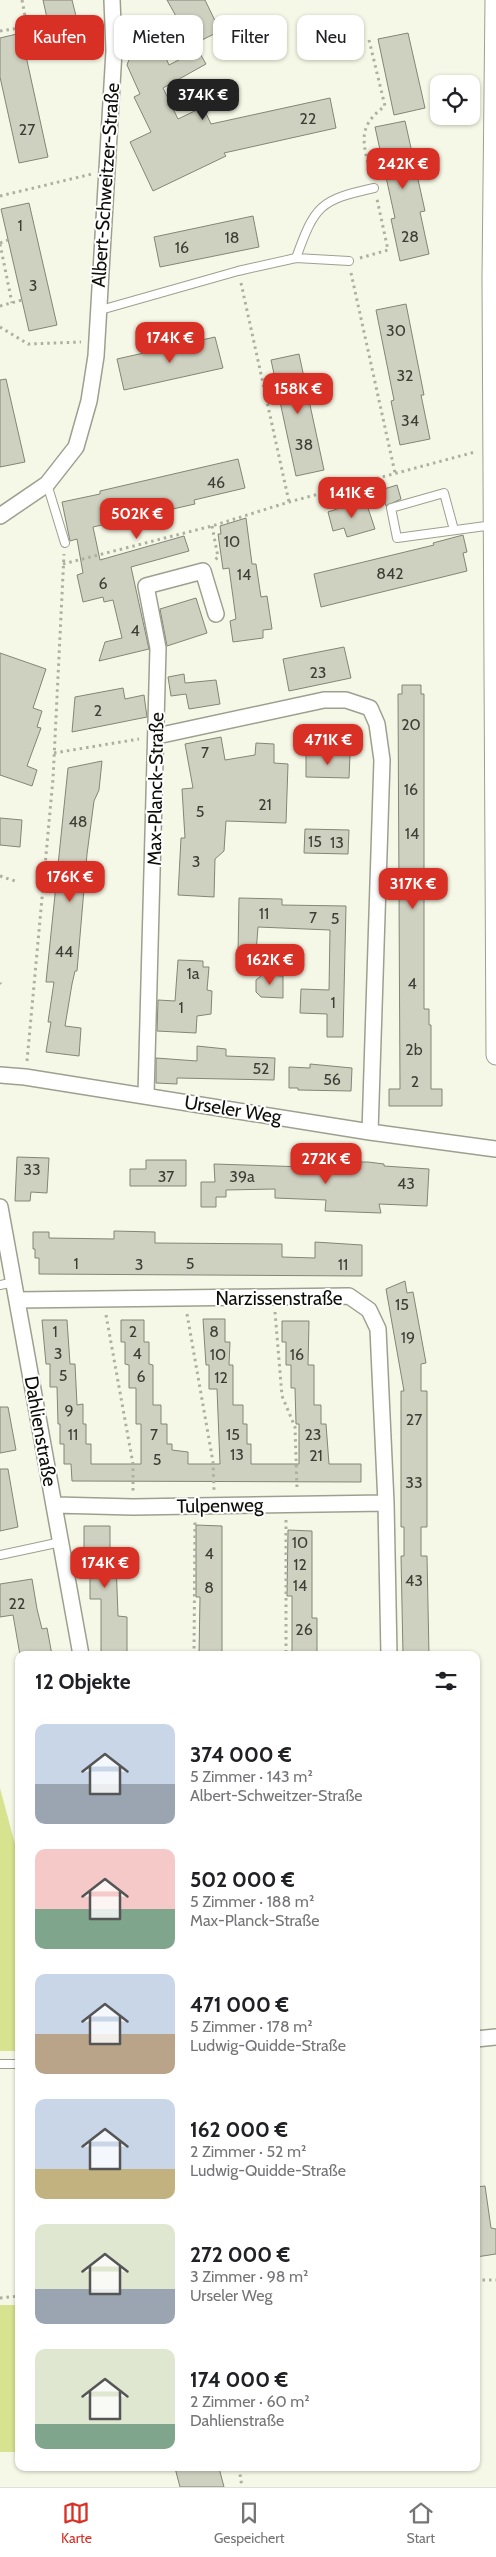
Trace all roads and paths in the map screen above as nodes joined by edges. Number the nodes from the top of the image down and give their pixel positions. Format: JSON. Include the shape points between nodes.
{"nodes":[{"id":1,"x":22,"y":0,"type":"edge"},
{"id":2,"x":112,"y":0,"type":"edge"},
{"id":3,"x":495,"y":0,"type":"edge"},
{"id":4,"x":25,"y":15,"type":"edge"},
{"id":5,"x":15,"y":28,"type":"edge"},
{"id":6,"x":0,"y":30,"type":"edge"},
{"id":7,"x":104,"y":36,"type":"edge"},
{"id":8,"x":113,"y":37,"type":"junction"},
{"id":9,"x":369,"y":40,"type":"dead end"},
{"id":10,"x":106,"y":171,"type":"junction"},
{"id":11,"x":374,"y":188,"type":"junction"},
{"id":12,"x":0,"y":196,"type":"edge"},
{"id":13,"x":8,"y":240,"type":"dead end"},
{"id":14,"x":0,"y":244,"type":"edge"},
{"id":15,"x":296,"y":258,"type":"junction"},
{"id":16,"x":349,"y":261,"type":"junction"},
{"id":17,"x":238,"y":271,"type":"junction"},
{"id":18,"x":494,"y":278,"type":"edge"},
{"id":19,"x":22,"y":300,"type":"dead end"},
{"id":20,"x":12,"y":303,"type":"junction"},
{"id":21,"x":0,"y":306,"type":"edge"},
{"id":22,"x":97,"y":311,"type":"junction"},
{"id":23,"x":0,"y":327,"type":"edge"},
{"id":24,"x":96,"y":342,"type":"junction"},
{"id":25,"x":492,"y":448,"type":"junction"},
{"id":26,"x":395,"y":472,"type":"junction"},
{"id":27,"x":47,"y":484,"type":"junction"},
{"id":28,"x":289,"y":502,"type":"junction"},
{"id":29,"x":0,"y":516,"type":"edge"},
{"id":30,"x":493,"y":525,"type":"junction"},
{"id":31,"x":212,"y":526,"type":"junction"},
{"id":32,"x":454,"y":530,"type":"junction"},
{"id":33,"x":65,"y":543,"type":"joint"},
{"id":34,"x":63,"y":564,"type":"junction"},
{"id":35,"x":203,"y":572,"type":"junction"},
{"id":36,"x":216,"y":614,"type":"dead end"},
{"id":37,"x":496,"y":708,"type":"edge"},
{"id":38,"x":156,"y":736,"type":"junction"},
{"id":39,"x":54,"y":753,"type":"junction"},
{"id":40,"x":0,"y":876,"type":"edge"},
{"id":41,"x":18,"y":882,"type":"dead end"},
{"id":42,"x":496,"y":1055,"type":"edge"},
{"id":43,"x":0,"y":1075,"type":"edge"},
{"id":44,"x":25,"y":1077,"type":"junction"},
{"id":45,"x":146,"y":1095,"type":"junction"},
{"id":46,"x":370,"y":1132,"type":"junction"},
{"id":47,"x":496,"y":1148,"type":"edge"},
{"id":48,"x":0,"y":1207,"type":"edge"},
{"id":49,"x":7,"y":1284,"type":"edge"},
{"id":50,"x":274,"y":1296,"type":"junction"},
{"id":51,"x":184,"y":1298,"type":"junction"},
{"id":52,"x":103,"y":1299,"type":"junction"},
{"id":53,"x":17,"y":1300,"type":"junction"},
{"id":54,"x":386,"y":1502,"type":"junction"},
{"id":55,"x":292,"y":1504,"type":"junction"},
{"id":56,"x":54,"y":1505,"type":"junction"},
{"id":57,"x":214,"y":1505,"type":"junction"},
{"id":58,"x":195,"y":1506,"type":"junction"},
{"id":59,"x":133,"y":1507,"type":"junction"},
{"id":60,"x":61,"y":1542,"type":"junction"},
{"id":61,"x":0,"y":1555,"type":"edge"},
{"id":62,"x":80,"y":1651,"type":"edge"},
{"id":63,"x":194,"y":1651,"type":"edge"},
{"id":64,"x":286,"y":1651,"type":"edge"},
{"id":65,"x":389,"y":1651,"type":"edge"},
{"id":66,"x":496,"y":2037,"type":"edge"},
{"id":67,"x":480,"y":2039,"type":"edge"},
{"id":68,"x":0,"y":2064,"type":"edge"},
{"id":69,"x":15,"y":2064,"type":"edge"},
{"id":70,"x":480,"y":2280,"type":"edge"},
{"id":71,"x":496,"y":2280,"type":"edge"},
{"id":72,"x":15,"y":2296,"type":"edge"},
{"id":73,"x":0,"y":2298,"type":"edge"},
{"id":74,"x":239,"y":2471,"type":"edge"},
{"id":75,"x":242,"y":2487,"type":"edge"}],
"edges":[{"from":1,"to":4,"type":"path"},
{"from":2,"to":8,"type":"street","name":"Albert-Schweitzer-Straße"},
{"from":3,"to":18,"type":"street"},
{"from":5,"to":6,"type":"path"},
{"from":7,"to":8,"type":"path"},
{"from":8,"to":10,"type":"street","name":"Albert-Schweitzer-Straße"},
{"from":9,"to":11,"type":"path","via":[[385,106],[370,117],[363,138]]},
{"from":10,"to":12,"type":"path"},
{"from":10,"to":22,"type":"street","name":"Albert-Schweitzer-Straße"},
{"from":11,"to":15,"type":"lane","via":[[340,196],[319,208]]},
{"from":11,"to":16,"type":"path","via":[[388,250]]},
{"from":13,"to":14,"type":"path"},
{"from":14,"to":20,"type":"path"},
{"from":15,"to":16,"type":"lane","name":"Albert-Schweitzer-Straße"},
{"from":15,"to":17,"type":"lane","name":"Albert-Schweitzer-Straße"},
{"from":16,"to":26,"type":"path"},
{"from":17,"to":22,"type":"lane","name":"Albert-Schweitzer-Straße"},
{"from":17,"to":28,"type":"path"},
{"from":18,"to":25,"type":"street"},
{"from":19,"to":20,"type":"path"},
{"from":20,"to":21,"type":"path"},
{"from":22,"to":24,"type":"street","name":"Albert-Schweitzer-Straße"},
{"from":23,"to":24,"type":"path","via":[[28,344]]},
{"from":24,"to":27,"type":"street","name":"Albert-Schweitzer-Straße","via":[[90,401],[76,447]]},
{"from":25,"to":26,"type":"path"},
{"from":25,"to":30,"type":"street"},
{"from":26,"to":28,"type":"path"},
{"from":27,"to":29,"type":"street","name":"Albert-Schweitzer-Straße"},
{"from":27,"to":33,"type":"lane"},
{"from":28,"to":31,"type":"path"},
{"from":30,"to":32,"type":"lane"},
{"from":30,"to":37,"type":"street"},
{"from":31,"to":34,"type":"path"},
{"from":31,"to":35,"type":"path","via":[[218,557]]},
{"from":32,"to":32,"type":"lane","via":[[397,538],[391,508],[444,493]]},
{"from":33,"to":34,"type":"path"},
{"from":34,"to":39,"type":"path"},
{"from":35,"to":36,"type":"street"},
{"from":35,"to":38,"type":"street","name":"Max-Planck-Straße","via":[[146,586],[158,648]]},
{"from":37,"to":42,"type":"street"},
{"from":38,"to":39,"type":"path"},
{"from":38,"to":45,"type":"street","name":"Max-Planck-Straße"},
{"from":38,"to":46,"type":"street","via":[[324,700],[346,700],[370,708],[377,724],[382,760]]},
{"from":39,"to":44,"type":"path"},
{"from":40,"to":41,"type":"path"},
{"from":43,"to":44,"type":"street","name":"Urseler Weg"},
{"from":44,"to":45,"type":"street","name":"Urseler Weg"},
{"from":45,"to":46,"type":"street","name":"Urseler Weg"},
{"from":46,"to":47,"type":"street","name":"Urseler Weg"},
{"from":48,"to":49,"type":"street","name":"Dahlienstraße"},
{"from":49,"to":53,"type":"street","name":"Dahlienstraße"},
{"from":50,"to":51,"type":"street","name":"Narzissenstraße"},
{"from":50,"to":54,"type":"street","name":"Narzissenstraße","via":[[349,1296],[369,1310],[378,1329]]},
{"from":50,"to":55,"type":"path","via":[[282,1396],[294,1427]]},
{"from":51,"to":52,"type":"street","name":"Narzissenstraße"},
{"from":51,"to":57,"type":"path","via":[[213,1462]]},
{"from":52,"to":53,"type":"street","name":"Narzissenstraße"},
{"from":52,"to":59,"type":"path","via":[[133,1464]]},
{"from":53,"to":56,"type":"street","name":"Dahlienstraße"},
{"from":54,"to":55,"type":"street","name":"Tulpenweg"},
{"from":54,"to":65,"type":"street","name":"Narzissenstraße"},
{"from":55,"to":57,"type":"street","name":"Tulpenweg"},
{"from":55,"to":64,"type":"path"},
{"from":56,"to":59,"type":"street","name":"Tulpenweg"},
{"from":56,"to":60,"type":"street","name":"Dahlienstraße"},
{"from":57,"to":58,"type":"street","name":"Tulpenweg"},
{"from":58,"to":59,"type":"street","name":"Tulpenweg"},
{"from":58,"to":63,"type":"path"},
{"from":60,"to":61,"type":"lane"},
{"from":60,"to":62,"type":"street","name":"Dahlienstraße"},
{"from":66,"to":67,"type":"street"},
{"from":68,"to":69,"type":"lane"},
{"from":70,"to":71,"type":"path"},
{"from":72,"to":73,"type":"path"},
{"from":74,"to":75,"type":"path"}]}
